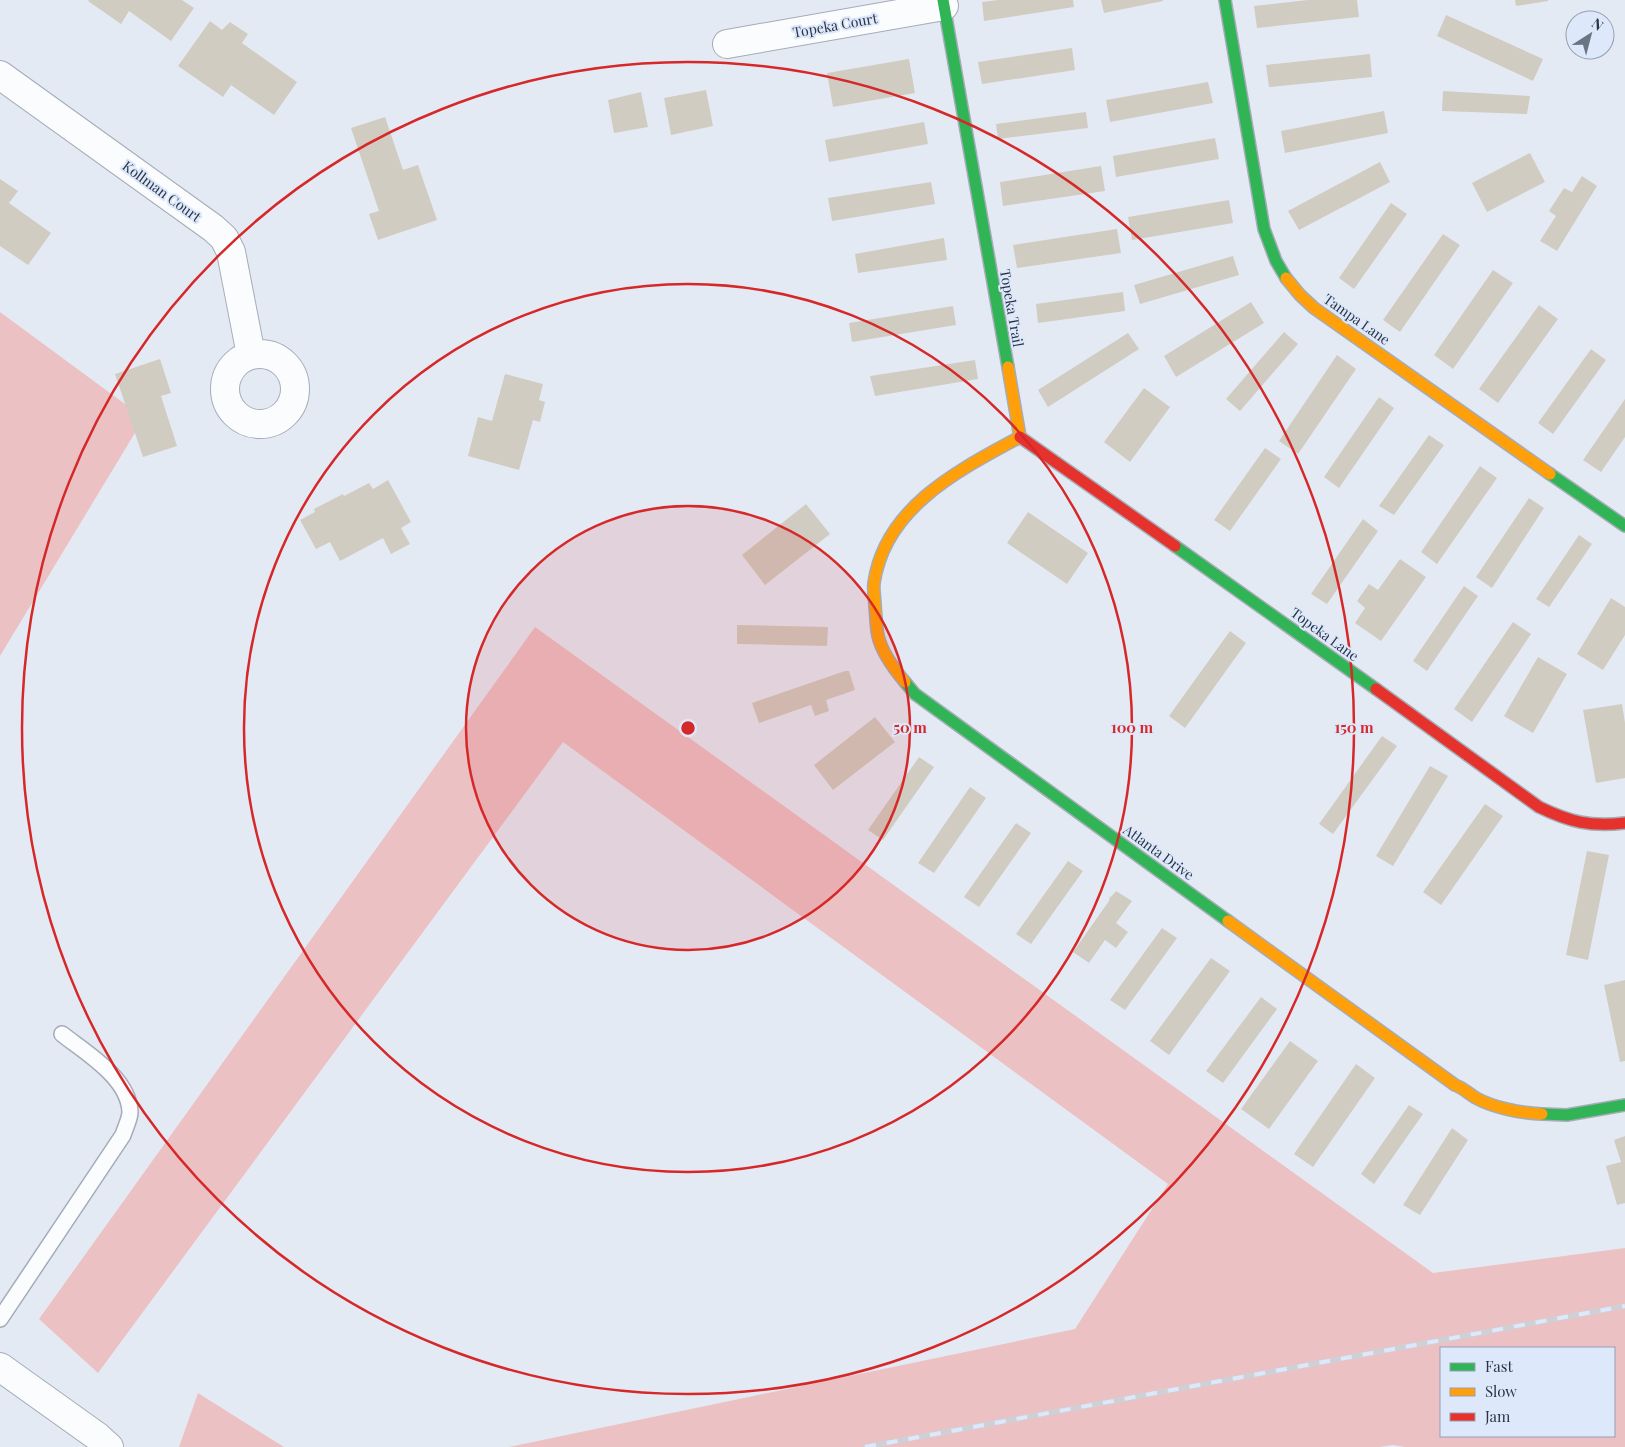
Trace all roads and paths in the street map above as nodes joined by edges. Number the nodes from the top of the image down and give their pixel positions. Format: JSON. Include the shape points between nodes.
{"nodes":[{"id":1,"x":1225,"y":0,"type":"edge"},
{"id":2,"x":944,"y":3,"type":"edge"},
{"id":3,"x":727,"y":44,"type":"dead end"},
{"id":4,"x":0,"y":75,"type":"edge"},
{"id":5,"x":252,"y":355,"type":"dead end"},
{"id":6,"x":1020,"y":437,"type":"junction"},
{"id":7,"x":1625,"y":526,"type":"edge"},
{"id":8,"x":1625,"y":823,"type":"edge"},
{"id":9,"x":62,"y":1034,"type":"dead end"},
{"id":10,"x":1625,"y":1105,"type":"edge"},
{"id":11,"x":0,"y":1318,"type":"edge"},
{"id":12,"x":2,"y":1371,"type":"edge"},
{"id":13,"x":109,"y":1447,"type":"edge"}],
"edges":[{"from":1,"to":7,"type":"street","name":"Tampa Lane","via":[[1264,229],[1278,264],[1291,285],[1317,312]]},
{"from":2,"to":3,"type":"street","name":"Topeka Court"},
{"from":2,"to":6,"type":"street","name":"Topeka Trail"},
{"from":4,"to":5,"type":"street","name":"Kollman Court","via":[[224,238],[232,257]]},
{"from":6,"to":8,"type":"street","name":"Topeka Lane","via":[[1539,807],[1567,820],[1596,825]]},
{"from":6,"to":10,"type":"street","name":"Atlanta Drive","via":[[968,466],[924,497],[892,531],[880,555],[873,597],[878,637],[889,662],[905,684],[1476,1098],[1522,1113],[1567,1115]]},
{"from":9,"to":11,"type":"lane","via":[[114,1076],[126,1093],[130,1113],[123,1135]]},
{"from":12,"to":13,"type":"street"}]}
